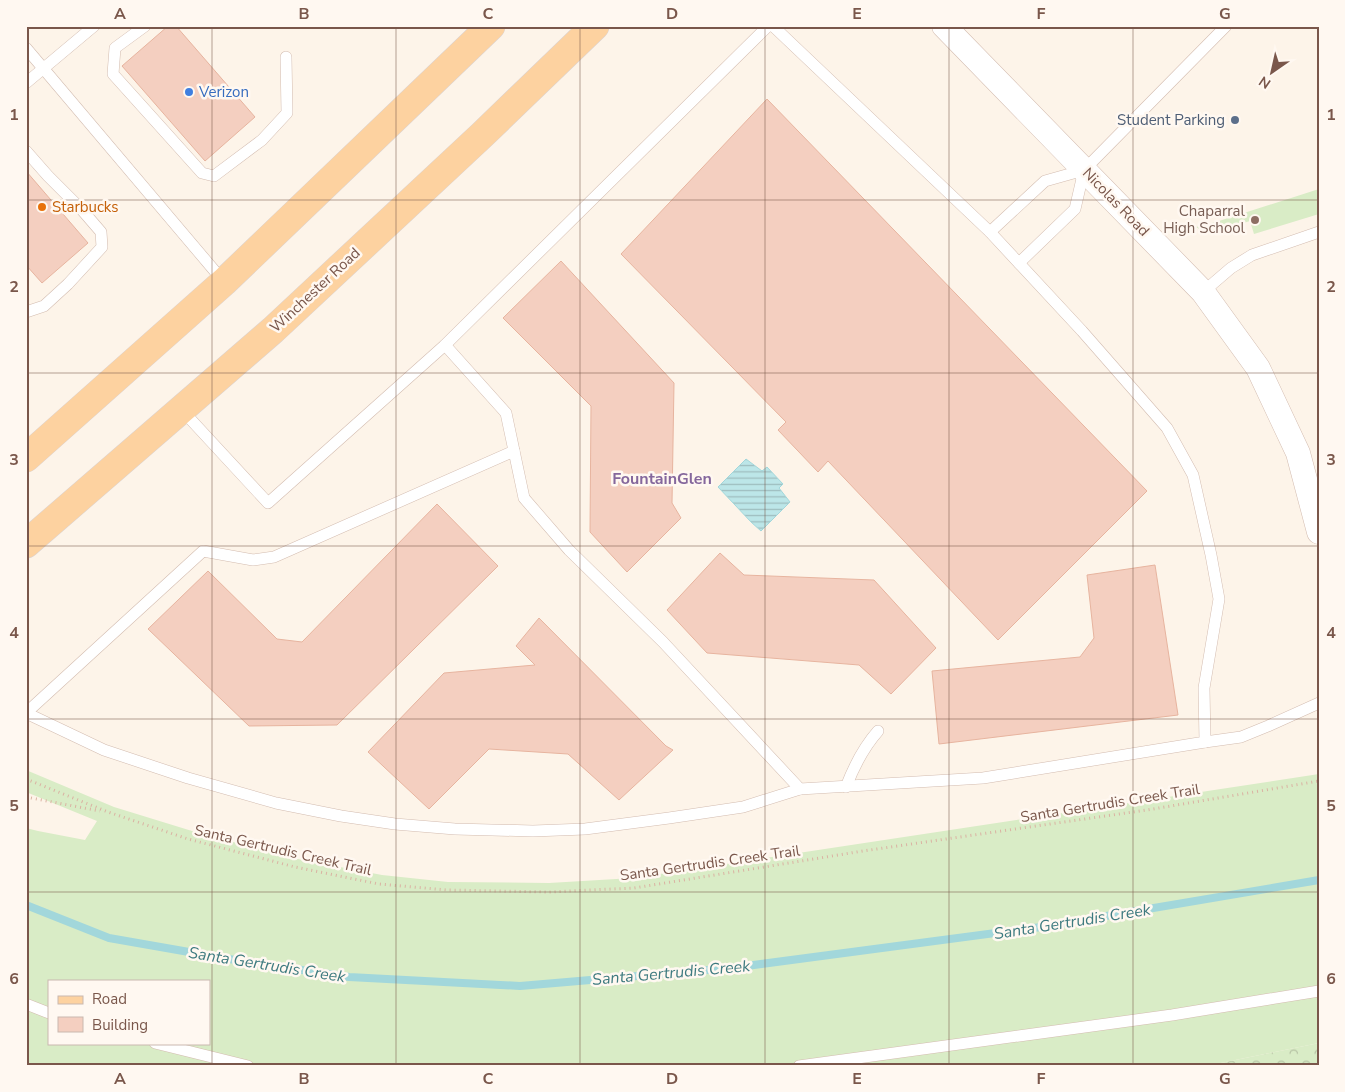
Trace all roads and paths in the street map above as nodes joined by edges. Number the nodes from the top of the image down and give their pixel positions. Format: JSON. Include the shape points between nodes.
{"nodes":[{"id":1,"x":145,"y":26,"type":"edge"},
{"id":2,"x":491,"y":26,"type":"edge"},
{"id":3,"x":595,"y":26,"type":"edge"},
{"id":4,"x":768,"y":26,"type":"edge"},
{"id":5,"x":773,"y":26,"type":"edge"},
{"id":6,"x":944,"y":26,"type":"edge"},
{"id":7,"x":1226,"y":26,"type":"edge"},
{"id":8,"x":89,"y":28,"type":"edge"},
{"id":9,"x":26,"y":48,"type":"edge"},
{"id":10,"x":286,"y":58,"type":"dead end"},
{"id":11,"x":44,"y":69,"type":"junction"},
{"id":12,"x":26,"y":83,"type":"edge"},
{"id":13,"x":26,"y":151,"type":"edge"},
{"id":14,"x":1084,"y":170,"type":"junction"},
{"id":15,"x":990,"y":232,"type":"junction"},
{"id":16,"x":1319,"y":232,"type":"edge"},
{"id":17,"x":1019,"y":263,"type":"junction"},
{"id":18,"x":224,"y":282,"type":"junction"},
{"id":19,"x":1203,"y":292,"type":"junction"},
{"id":20,"x":26,"y":312,"type":"edge"},
{"id":21,"x":445,"y":346,"type":"junction"},
{"id":22,"x":181,"y":408,"type":"junction"},
{"id":23,"x":514,"y":452,"type":"junction"},
{"id":24,"x":26,"y":458,"type":"edge"},
{"id":25,"x":1313,"y":488,"type":"edge"},
{"id":26,"x":1319,"y":532,"type":"edge"},
{"id":27,"x":26,"y":544,"type":"edge"},
{"id":28,"x":1319,"y":703,"type":"edge"},
{"id":29,"x":26,"y":713,"type":"edge"},
{"id":30,"x":878,"y":731,"type":"dead end"},
{"id":31,"x":1205,"y":742,"type":"junction"},
{"id":32,"x":26,"y":779,"type":"edge"},
{"id":33,"x":1319,"y":781,"type":"edge"},
{"id":34,"x":846,"y":787,"type":"junction"},
{"id":35,"x":800,"y":789,"type":"junction"},
{"id":36,"x":26,"y":797,"type":"edge"},
{"id":37,"x":108,"y":812,"type":"junction"},
{"id":38,"x":1319,"y":991,"type":"edge"},
{"id":39,"x":26,"y":1004,"type":"edge"},
{"id":40,"x":48,"y":1013,"type":"edge"},
{"id":41,"x":160,"y":1044,"type":"edge"},
{"id":42,"x":248,"y":1066,"type":"edge"},
{"id":43,"x":799,"y":1066,"type":"edge"}],
"edges":[{"from":1,"to":10,"type":"lane","via":[[115,48],[113,74],[202,173],[214,176],[262,140],[287,113]]},
{"from":2,"to":18,"type":"main road"},
{"from":3,"to":22,"type":"main road","name":"Winchester Road","via":[[273,330]]},
{"from":4,"to":21,"type":"lane"},
{"from":5,"to":15,"type":"lane"},
{"from":6,"to":14,"type":"street","name":"Nicolas Road"},
{"from":7,"to":14,"type":"lane"},
{"from":8,"to":11,"type":"lane"},
{"from":9,"to":11,"type":"lane"},
{"from":11,"to":12,"type":"lane"},
{"from":11,"to":18,"type":"lane"},
{"from":13,"to":20,"type":"lane","via":[[101,232],[102,247],[44,306]]},
{"from":14,"to":15,"type":"lane","via":[[1045,181]]},
{"from":14,"to":17,"type":"lane","via":[[1075,210]]},
{"from":14,"to":19,"type":"street","name":"Nicolas Road"},
{"from":15,"to":17,"type":"lane"},
{"from":16,"to":19,"type":"lane","via":[[1252,255]]},
{"from":17,"to":31,"type":"lane","via":[[1167,428],[1193,475],[1219,599],[1204,688]]},
{"from":18,"to":24,"type":"main road"},
{"from":19,"to":25,"type":"street","name":"Nicolas Road","via":[[1258,368]]},
{"from":21,"to":22,"type":"lane","via":[[268,503]]},
{"from":21,"to":23,"type":"lane","via":[[506,413]]},
{"from":22,"to":27,"type":"main road","name":"Winchester Road"},
{"from":23,"to":29,"type":"lane","via":[[274,557],[253,560],[203,551]]},
{"from":23,"to":35,"type":"lane","via":[[524,498],[569,550],[663,642]]},
{"from":25,"to":26,"type":"street","name":"Nicolas Road"},
{"from":28,"to":31,"type":"lane","via":[[1241,737]]},
{"from":29,"to":35,"type":"lane","via":[[104,750],[188,778],[276,803],[395,824],[455,829],[585,829],[743,807]]},
{"from":30,"to":34,"type":"lane","via":[[859,756]]},
{"from":31,"to":34,"type":"lane","via":[[983,778]]},
{"from":32,"to":37,"type":"path","name":"Santa Gertrudis Creek Trail"},
{"from":33,"to":37,"type":"path","name":"Santa Gertrudis Creek Trail","via":[[634,888],[548,892],[447,890],[379,884],[295,867],[188,839]]},
{"from":34,"to":35,"type":"lane"},
{"from":36,"to":37,"type":"path","name":"Santa Gertrudis Creek Trail"},
{"from":38,"to":43,"type":"lane","via":[[1172,1015]]},
{"from":39,"to":40,"type":"lane"},
{"from":41,"to":42,"type":"lane"}]}
